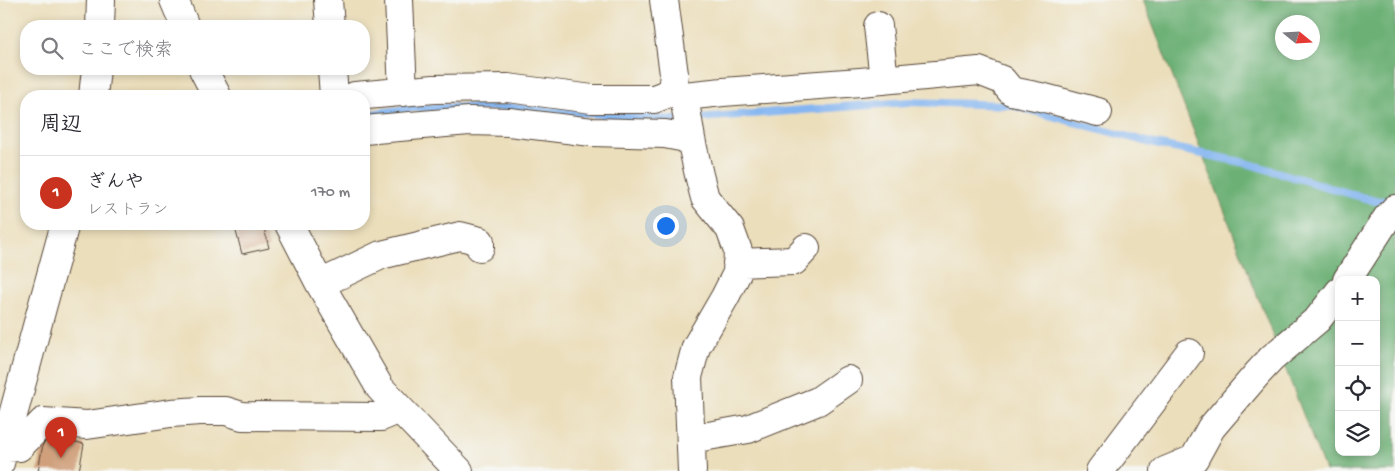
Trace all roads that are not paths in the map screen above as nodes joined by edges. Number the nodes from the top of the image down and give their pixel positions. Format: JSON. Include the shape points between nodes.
{"nodes":[{"id":1,"x":101,"y":0,"type":"edge"},
{"id":2,"x":174,"y":0,"type":"edge"},
{"id":3,"x":328,"y":0,"type":"edge"},
{"id":4,"x":398,"y":0,"type":"edge"},
{"id":5,"x":664,"y":0,"type":"edge"},
{"id":6,"x":100,"y":20,"type":"edge"},
{"id":7,"x":182,"y":20,"type":"edge"},
{"id":8,"x":330,"y":20,"type":"edge"},
{"id":9,"x":878,"y":26,"type":"dead end"},
{"id":10,"x":95,"y":75,"type":"edge"},
{"id":11,"x":206,"y":75,"type":"edge"},
{"id":12,"x":332,"y":75,"type":"edge"},
{"id":13,"x":884,"y":80,"type":"junction"},
{"id":14,"x":94,"y":90,"type":"edge"},
{"id":15,"x":214,"y":90,"type":"edge"},
{"id":16,"x":334,"y":90,"type":"edge"},
{"id":17,"x":403,"y":92,"type":"junction"},
{"id":18,"x":678,"y":94,"type":"junction"},
{"id":19,"x":370,"y":95,"type":"edge"},
{"id":20,"x":1098,"y":112,"type":"dead end"},
{"id":21,"x":370,"y":130,"type":"edge"},
{"id":22,"x":691,"y":139,"type":"junction"},
{"id":23,"x":1391,"y":214,"type":"edge"},
{"id":24,"x":64,"y":230,"type":"edge"},
{"id":25,"x":292,"y":230,"type":"edge"},
{"id":26,"x":480,"y":247,"type":"dead end"},
{"id":27,"x":806,"y":248,"type":"dead end"},
{"id":28,"x":737,"y":263,"type":"junction"},
{"id":29,"x":1349,"y":276,"type":"edge"},
{"id":30,"x":320,"y":284,"type":"junction"},
{"id":31,"x":1335,"y":297,"type":"edge"},
{"id":32,"x":1189,"y":353,"type":"dead end"},
{"id":33,"x":848,"y":380,"type":"dead end"},
{"id":34,"x":400,"y":409,"type":"junction"},
{"id":35,"x":691,"y":439,"type":"junction"},
{"id":36,"x":2,"y":456,"type":"edge"},
{"id":37,"x":459,"y":471,"type":"edge"},
{"id":38,"x":692,"y":471,"type":"edge"},
{"id":39,"x":1100,"y":471,"type":"edge"},
{"id":40,"x":1165,"y":471,"type":"edge"}],
"edges":[{"from":1,"to":6,"type":"street"},
{"from":2,"to":7,"type":"street"},
{"from":3,"to":8,"type":"street"},
{"from":4,"to":17,"type":"street"},
{"from":5,"to":18,"type":"street"},
{"from":9,"to":13,"type":"street"},
{"from":10,"to":14,"type":"street"},
{"from":11,"to":15,"type":"street"},
{"from":12,"to":16,"type":"street"},
{"from":13,"to":18,"type":"street"},
{"from":13,"to":20,"type":"street","via":[[979,71],[1002,80],[1011,91]]},
{"from":17,"to":18,"type":"street","via":[[508,88],[592,99],[654,99]]},
{"from":17,"to":19,"type":"street"},
{"from":18,"to":22,"type":"street"},
{"from":21,"to":22,"type":"street","via":[[477,121],[592,132],[665,134]]},
{"from":22,"to":28,"type":"street","via":[[705,198],[730,229],[738,250]]},
{"from":23,"to":29,"type":"street"},
{"from":24,"to":36,"type":"street"},
{"from":25,"to":30,"type":"street"},
{"from":26,"to":30,"type":"street","via":[[480,241],[460,236],[381,255]]},
{"from":27,"to":28,"type":"street","via":[[794,261]]},
{"from":28,"to":35,"type":"street","via":[[737,273],[696,347],[688,377]]},
{"from":30,"to":34,"type":"street","via":[[380,388]]},
{"from":31,"to":40,"type":"street","via":[[1318,319],[1272,358],[1252,380],[1211,428],[1194,459]]},
{"from":32,"to":39,"type":"street"},
{"from":33,"to":35,"type":"street","via":[[818,401],[748,429]]},
{"from":34,"to":36,"type":"street","via":[[380,416],[242,416],[226,411],[200,411],[87,425],[43,422],[19,447]]},
{"from":34,"to":37,"type":"street"},
{"from":35,"to":38,"type":"street"}]}
